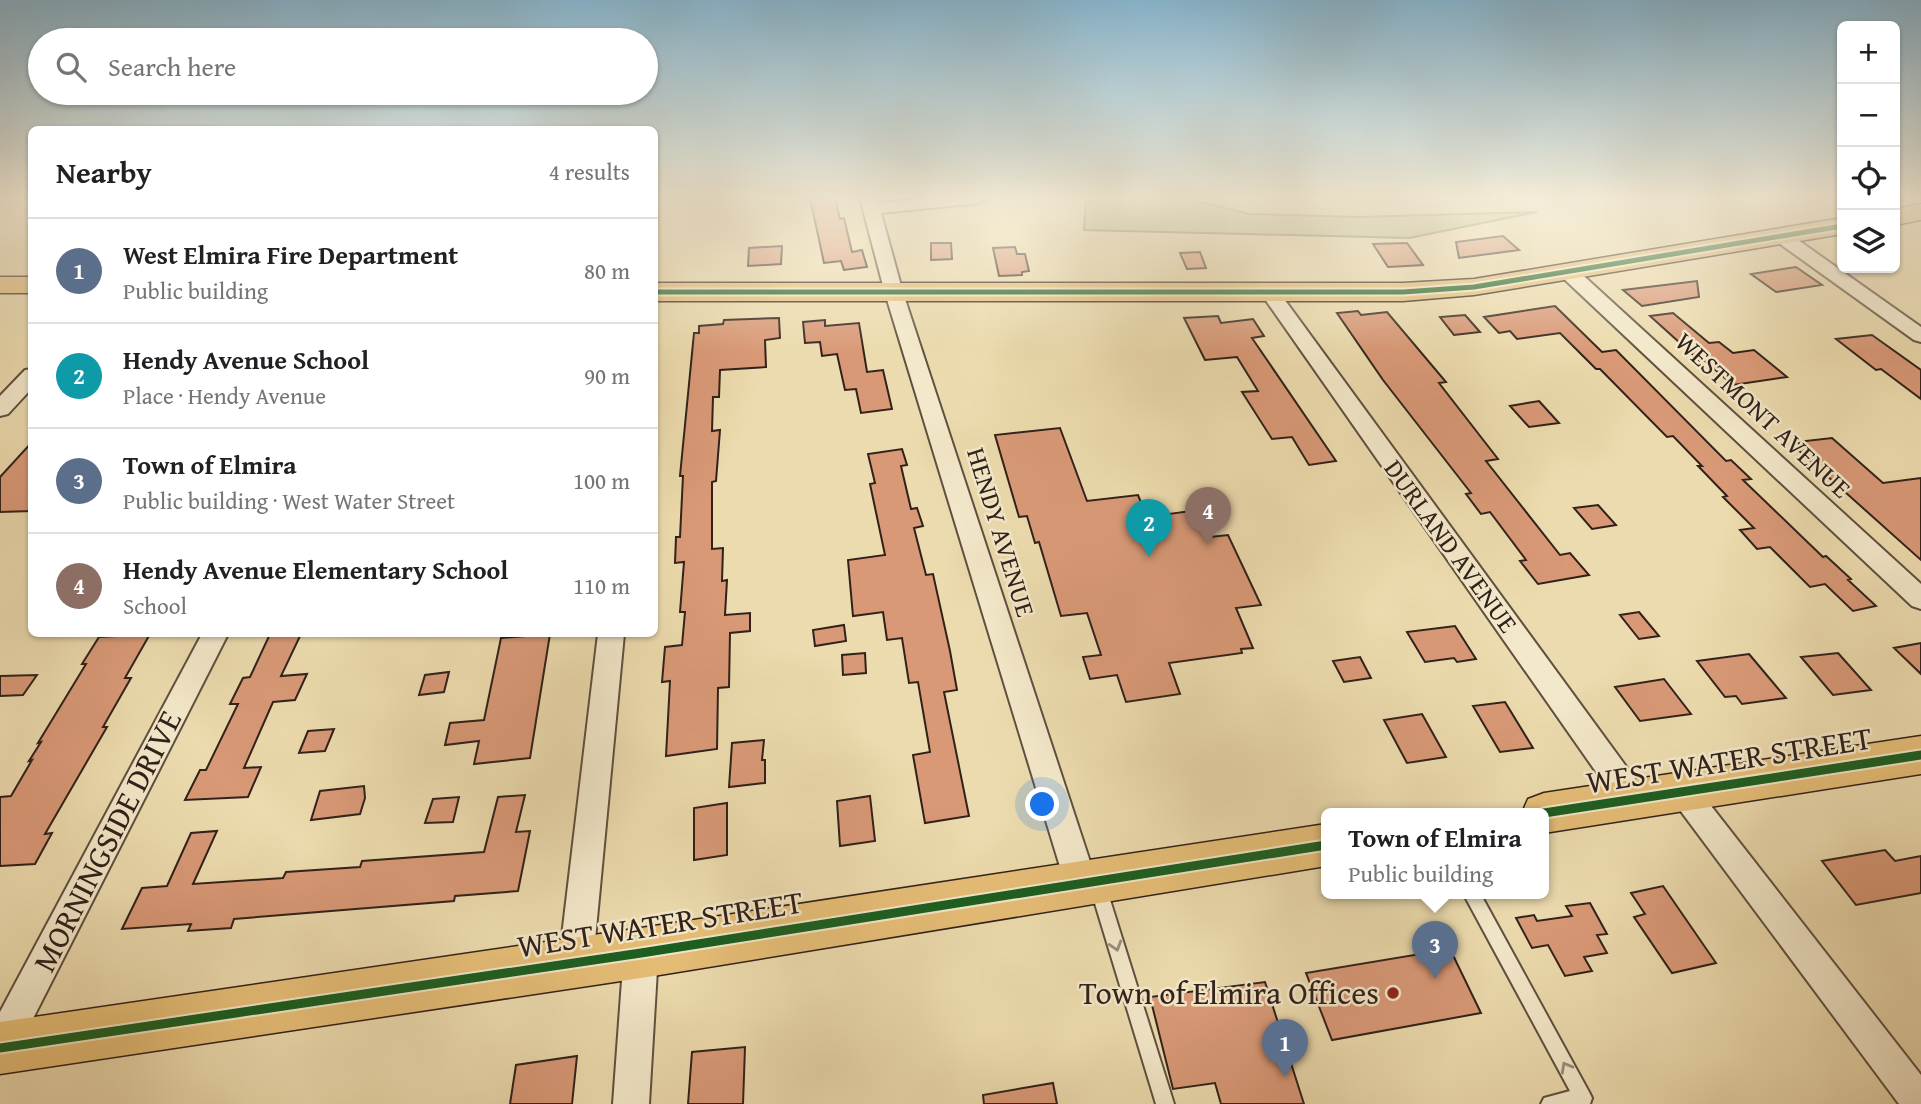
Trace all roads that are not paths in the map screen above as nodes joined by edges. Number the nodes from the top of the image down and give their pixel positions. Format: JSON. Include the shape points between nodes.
{"nodes":[{"id":1,"x":882,"y":250,"type":"edge"},
{"id":2,"x":1705,"y":250,"type":"edge"},
{"id":3,"x":1800,"y":250,"type":"edge"},
{"id":4,"x":1568,"y":272,"type":"junction"},
{"id":5,"x":0,"y":285,"type":"edge"},
{"id":6,"x":28,"y":285,"type":"edge"},
{"id":7,"x":658,"y":292,"type":"edge"},
{"id":8,"x":1269,"y":292,"type":"junction"},
{"id":9,"x":894,"y":293,"type":"junction"},
{"id":10,"x":1921,"y":336,"type":"edge"},
{"id":11,"x":28,"y":379,"type":"edge"},
{"id":12,"x":0,"y":409,"type":"edge"},
{"id":13,"x":1921,"y":599,"type":"edge"},
{"id":14,"x":213,"y":637,"type":"edge"},
{"id":15,"x":611,"y":637,"type":"edge"},
{"id":16,"x":1921,"y":755,"type":"edge"},
{"id":17,"x":1684,"y":793,"type":"junction"},
{"id":18,"x":1633,"y":800,"type":"junction"},
{"id":19,"x":1549,"y":812,"type":"edge"},
{"id":20,"x":1321,"y":846,"type":"edge"},
{"id":21,"x":1088,"y":882,"type":"junction"},
{"id":22,"x":1474,"y":899,"type":"edge"},
{"id":23,"x":641,"y":953,"type":"junction"},
{"id":24,"x":576,"y":961,"type":"junction"},
{"id":25,"x":0,"y":1048,"type":"edge"},
{"id":26,"x":631,"y":1104,"type":"edge"},
{"id":27,"x":1165,"y":1104,"type":"edge"},
{"id":28,"x":1550,"y":1104,"type":"edge"},
{"id":29,"x":1921,"y":1104,"type":"edge"}],
"edges":[{"from":1,"to":9,"type":"street","name":"HENDY AVENUE"},
{"from":2,"to":4,"type":"main road"},
{"from":3,"to":10,"type":"street"},
{"from":4,"to":8,"type":"main road","via":[[1475,287],[1403,292]]},
{"from":4,"to":13,"type":"street","name":"WESTMONT AVENUE"},
{"from":5,"to":6,"type":"main road"},
{"from":7,"to":9,"type":"main road"},
{"from":8,"to":9,"type":"main road"},
{"from":8,"to":18,"type":"street","name":"DURLAND AVENUE"},
{"from":9,"to":21,"type":"street","name":"HENDY AVENUE"},
{"from":11,"to":12,"type":"street"},
{"from":14,"to":25,"type":"street","name":"MORNINGSIDE DRIVE"},
{"from":15,"to":24,"type":"street"},
{"from":16,"to":17,"type":"main road","name":"WEST WATER STREET"},
{"from":17,"to":18,"type":"main road","name":"WEST WATER STREET"},
{"from":17,"to":29,"type":"street"},
{"from":18,"to":19,"type":"main road","name":"WEST WATER STREET"},
{"from":20,"to":21,"type":"main road","name":"WEST WATER STREET"},
{"from":21,"to":23,"type":"main road","name":"WEST WATER STREET"},
{"from":21,"to":27,"type":"lane","one_way":true},
{"from":28,"to":22,"type":"lane","one_way":true,"via":[[1583,1098]]},
{"from":23,"to":24,"type":"main road","name":"WEST WATER STREET"},
{"from":23,"to":26,"type":"street"},
{"from":24,"to":25,"type":"main road","name":"WEST WATER STREET"}]}
